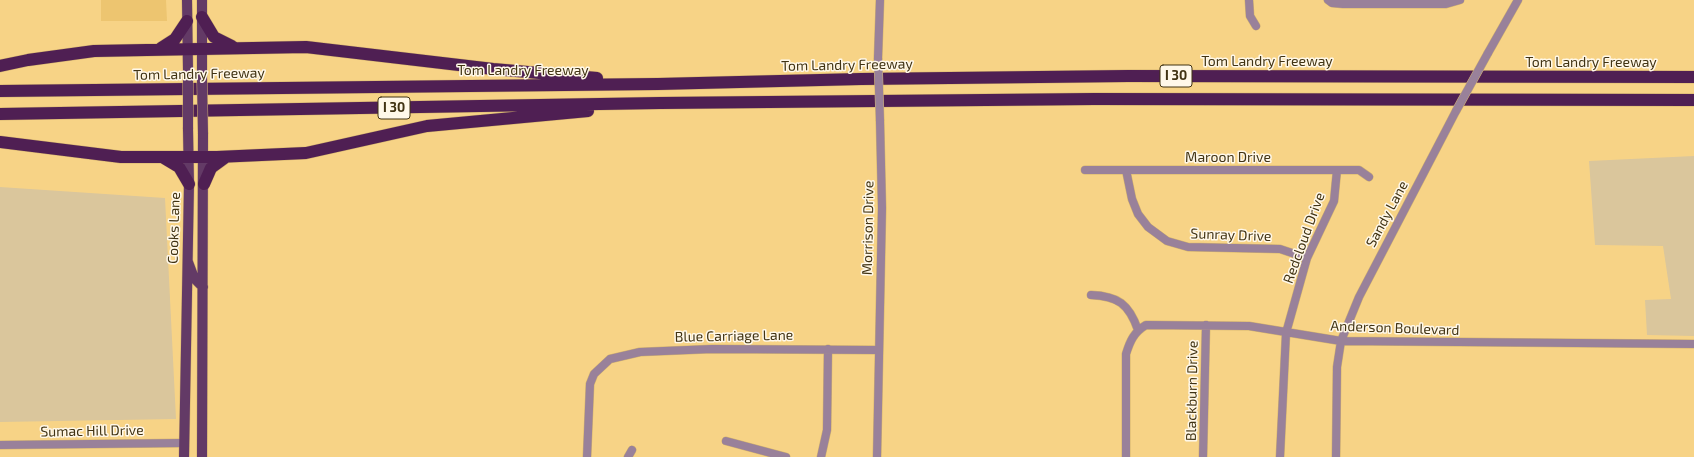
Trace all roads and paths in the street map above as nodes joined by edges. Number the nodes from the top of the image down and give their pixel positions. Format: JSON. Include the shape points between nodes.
{"nodes":[{"id":1,"x":186,"y":0,"type":"edge"},
{"id":2,"x":202,"y":0,"type":"edge"},
{"id":3,"x":880,"y":0,"type":"edge"},
{"id":4,"x":1249,"y":0,"type":"edge"},
{"id":5,"x":1328,"y":0,"type":"edge"},
{"id":6,"x":1460,"y":0,"type":"edge"},
{"id":7,"x":1518,"y":0,"type":"edge"},
{"id":8,"x":1395,"y":2,"type":"edge"},
{"id":9,"x":202,"y":17,"type":"junction"},
{"id":10,"x":187,"y":21,"type":"junction"},
{"id":11,"x":1256,"y":26,"type":"dead end"},
{"id":12,"x":233,"y":47,"type":"junction"},
{"id":13,"x":188,"y":48,"type":"junction"},
{"id":14,"x":202,"y":48,"type":"junction"},
{"id":15,"x":159,"y":49,"type":"junction"},
{"id":16,"x":0,"y":66,"type":"edge"},
{"id":17,"x":1694,"y":77,"type":"edge"},
{"id":18,"x":658,"y":84,"type":"junction"},
{"id":19,"x":0,"y":92,"type":"edge"},
{"id":20,"x":1694,"y":100,"type":"edge"},
{"id":21,"x":660,"y":103,"type":"junction"},
{"id":22,"x":0,"y":114,"type":"edge"},
{"id":23,"x":0,"y":142,"type":"edge"},
{"id":24,"x":188,"y":157,"type":"junction"},
{"id":25,"x":204,"y":157,"type":"junction"},
{"id":26,"x":228,"y":157,"type":"junction"},
{"id":27,"x":163,"y":158,"type":"junction"},
{"id":28,"x":1085,"y":170,"type":"dead end"},
{"id":29,"x":1126,"y":170,"type":"junction"},
{"id":30,"x":1337,"y":170,"type":"junction"},
{"id":31,"x":1369,"y":177,"type":"dead end"},
{"id":32,"x":189,"y":184,"type":"junction"},
{"id":33,"x":204,"y":184,"type":"junction"},
{"id":34,"x":1307,"y":258,"type":"junction"},
{"id":35,"x":187,"y":259,"type":"junction"},
{"id":36,"x":203,"y":287,"type":"junction"},
{"id":37,"x":1091,"y":295,"type":"dead end"},
{"id":38,"x":1206,"y":325,"type":"junction"},
{"id":39,"x":1138,"y":330,"type":"junction"},
{"id":40,"x":1286,"y":333,"type":"junction"},
{"id":41,"x":1341,"y":341,"type":"junction"},
{"id":42,"x":1694,"y":344,"type":"edge"},
{"id":43,"x":828,"y":349,"type":"junction"},
{"id":44,"x":878,"y":350,"type":"junction"},
{"id":45,"x":184,"y":383,"type":"junction"},
{"id":46,"x":203,"y":384,"type":"junction"},
{"id":47,"x":726,"y":441,"type":"dead end"},
{"id":48,"x":184,"y":442,"type":"junction"},
{"id":49,"x":0,"y":445,"type":"edge"},
{"id":50,"x":184,"y":457,"type":"edge"},
{"id":51,"x":202,"y":457,"type":"edge"},
{"id":52,"x":587,"y":457,"type":"edge"},
{"id":53,"x":786,"y":457,"type":"edge"},
{"id":54,"x":821,"y":457,"type":"edge"},
{"id":55,"x":877,"y":457,"type":"edge"},
{"id":56,"x":1126,"y":457,"type":"edge"},
{"id":57,"x":1203,"y":457,"type":"edge"},
{"id":58,"x":1280,"y":457,"type":"edge"},
{"id":59,"x":1336,"y":457,"type":"edge"}],
"edges":[{"from":1,"to":10,"type":"main road","name":"Cooks Lane"},
{"from":2,"to":9,"type":"main road","name":"Cooks Lane"},
{"from":3,"to":44,"type":"street","name":"Morrison Drive","bridge":true,"via":[[878,58],[882,208]]},
{"from":4,"to":11,"type":"street","via":[[1250,16]]},
{"from":5,"to":8,"type":"street","via":[[1343,4]]},
{"from":6,"to":8,"type":"street","via":[[1446,4]]},
{"from":7,"to":41,"type":"street","name":"Sandy Lane","bridge":true,"via":[[1456,111],[1359,297]]},
{"from":9,"to":12,"type":"highway","via":[[214,37]]},
{"from":9,"to":14,"type":"main road","name":"Cooks Lane"},
{"from":10,"to":13,"type":"main road","name":"Cooks Lane"},
{"from":10,"to":15,"type":"highway","via":[[175,39]]},
{"from":12,"to":14,"type":"highway"},
{"from":12,"to":18,"type":"highway","via":[[306,46],[493,69]]},
{"from":13,"to":14,"type":"highway"},
{"from":13,"to":15,"type":"highway"},
{"from":13,"to":24,"type":"main road","name":"Cooks Lane","bridge":true},
{"from":14,"to":25,"type":"main road","name":"Cooks Lane","bridge":true},
{"from":15,"to":16,"type":"highway","via":[[94,51]]},
{"from":17,"to":18,"type":"highway","name":"Tom Landry Freeway","number":"I 30","via":[[1128,76]]},
{"from":18,"to":19,"type":"highway","name":"Tom Landry Freeway","number":"I 30"},
{"from":20,"to":21,"type":"highway","number":"I 30","via":[[1094,99]]},
{"from":21,"to":22,"type":"highway","number":"I 30"},
{"from":21,"to":26,"type":"highway","via":[[529,118],[427,126],[306,153]]},
{"from":23,"to":27,"type":"highway","via":[[121,156]]},
{"from":24,"to":25,"type":"highway"},
{"from":24,"to":27,"type":"highway"},
{"from":24,"to":32,"type":"main road","name":"Cooks Lane"},
{"from":25,"to":26,"type":"highway"},
{"from":25,"to":33,"type":"main road","name":"Cooks Lane"},
{"from":26,"to":33,"type":"highway","via":[[211,168]]},
{"from":27,"to":32,"type":"highway","via":[[179,167]]},
{"from":28,"to":29,"type":"street","name":"Maroon Drive"},
{"from":29,"to":30,"type":"street","name":"Maroon Drive"},
{"from":29,"to":34,"type":"street","name":"Sunray Drive","via":[[1138,214],[1148,227],[1167,241],[1188,247],[1280,249]]},
{"from":30,"to":31,"type":"street","name":"Maroon Drive","via":[[1359,170]]},
{"from":30,"to":34,"type":"street","name":"Redcloud Drive","via":[[1334,201]]},
{"from":32,"to":35,"type":"main road","name":"Cooks Lane"},
{"from":33,"to":36,"type":"main road","name":"Cooks Lane"},
{"from":34,"to":40,"type":"street","name":"Redcloud Drive"},
{"from":35,"to":36,"type":"main road","via":[[194,278]]},
{"from":35,"to":45,"type":"main road","name":"Cooks Lane"},
{"from":36,"to":46,"type":"main road","name":"Cooks Lane"},
{"from":37,"to":39,"type":"street","via":[[1107,296],[1122,303],[1132,315]]},
{"from":38,"to":39,"type":"street","name":"Anderson Boulevard","via":[[1146,326]]},
{"from":38,"to":40,"type":"street","name":"Anderson Boulevard","via":[[1249,326]]},
{"from":38,"to":57,"type":"street","name":"Blackburn Drive"},
{"from":39,"to":56,"type":"street","via":[[1130,341],[1126,354]]},
{"from":40,"to":41,"type":"street","name":"Anderson Boulevard"},
{"from":40,"to":58,"type":"street","name":"Redcloud Drive"},
{"from":41,"to":42,"type":"street","name":"Anderson Boulevard"},
{"from":41,"to":59,"type":"street","name":"Sandy Lane","via":[[1337,367]]},
{"from":43,"to":44,"type":"street","name":"Blue Carriage Lane"},
{"from":43,"to":52,"type":"street","name":"Blue Carriage Lane","via":[[640,352],[610,359],[596,372],[590,384]]},
{"from":43,"to":54,"type":"street","via":[[827,430]]},
{"from":44,"to":55,"type":"street","name":"Morrison Drive"},
{"from":45,"to":46,"type":"main road"},
{"from":45,"to":48,"type":"main road","name":"Cooks Lane"},
{"from":46,"to":51,"type":"main road","name":"Cooks Lane"},
{"from":47,"to":53,"type":"street"},
{"from":48,"to":49,"type":"street","name":"Sumac Hill Drive"},
{"from":48,"to":50,"type":"main road","name":"Cooks Lane"}]}
